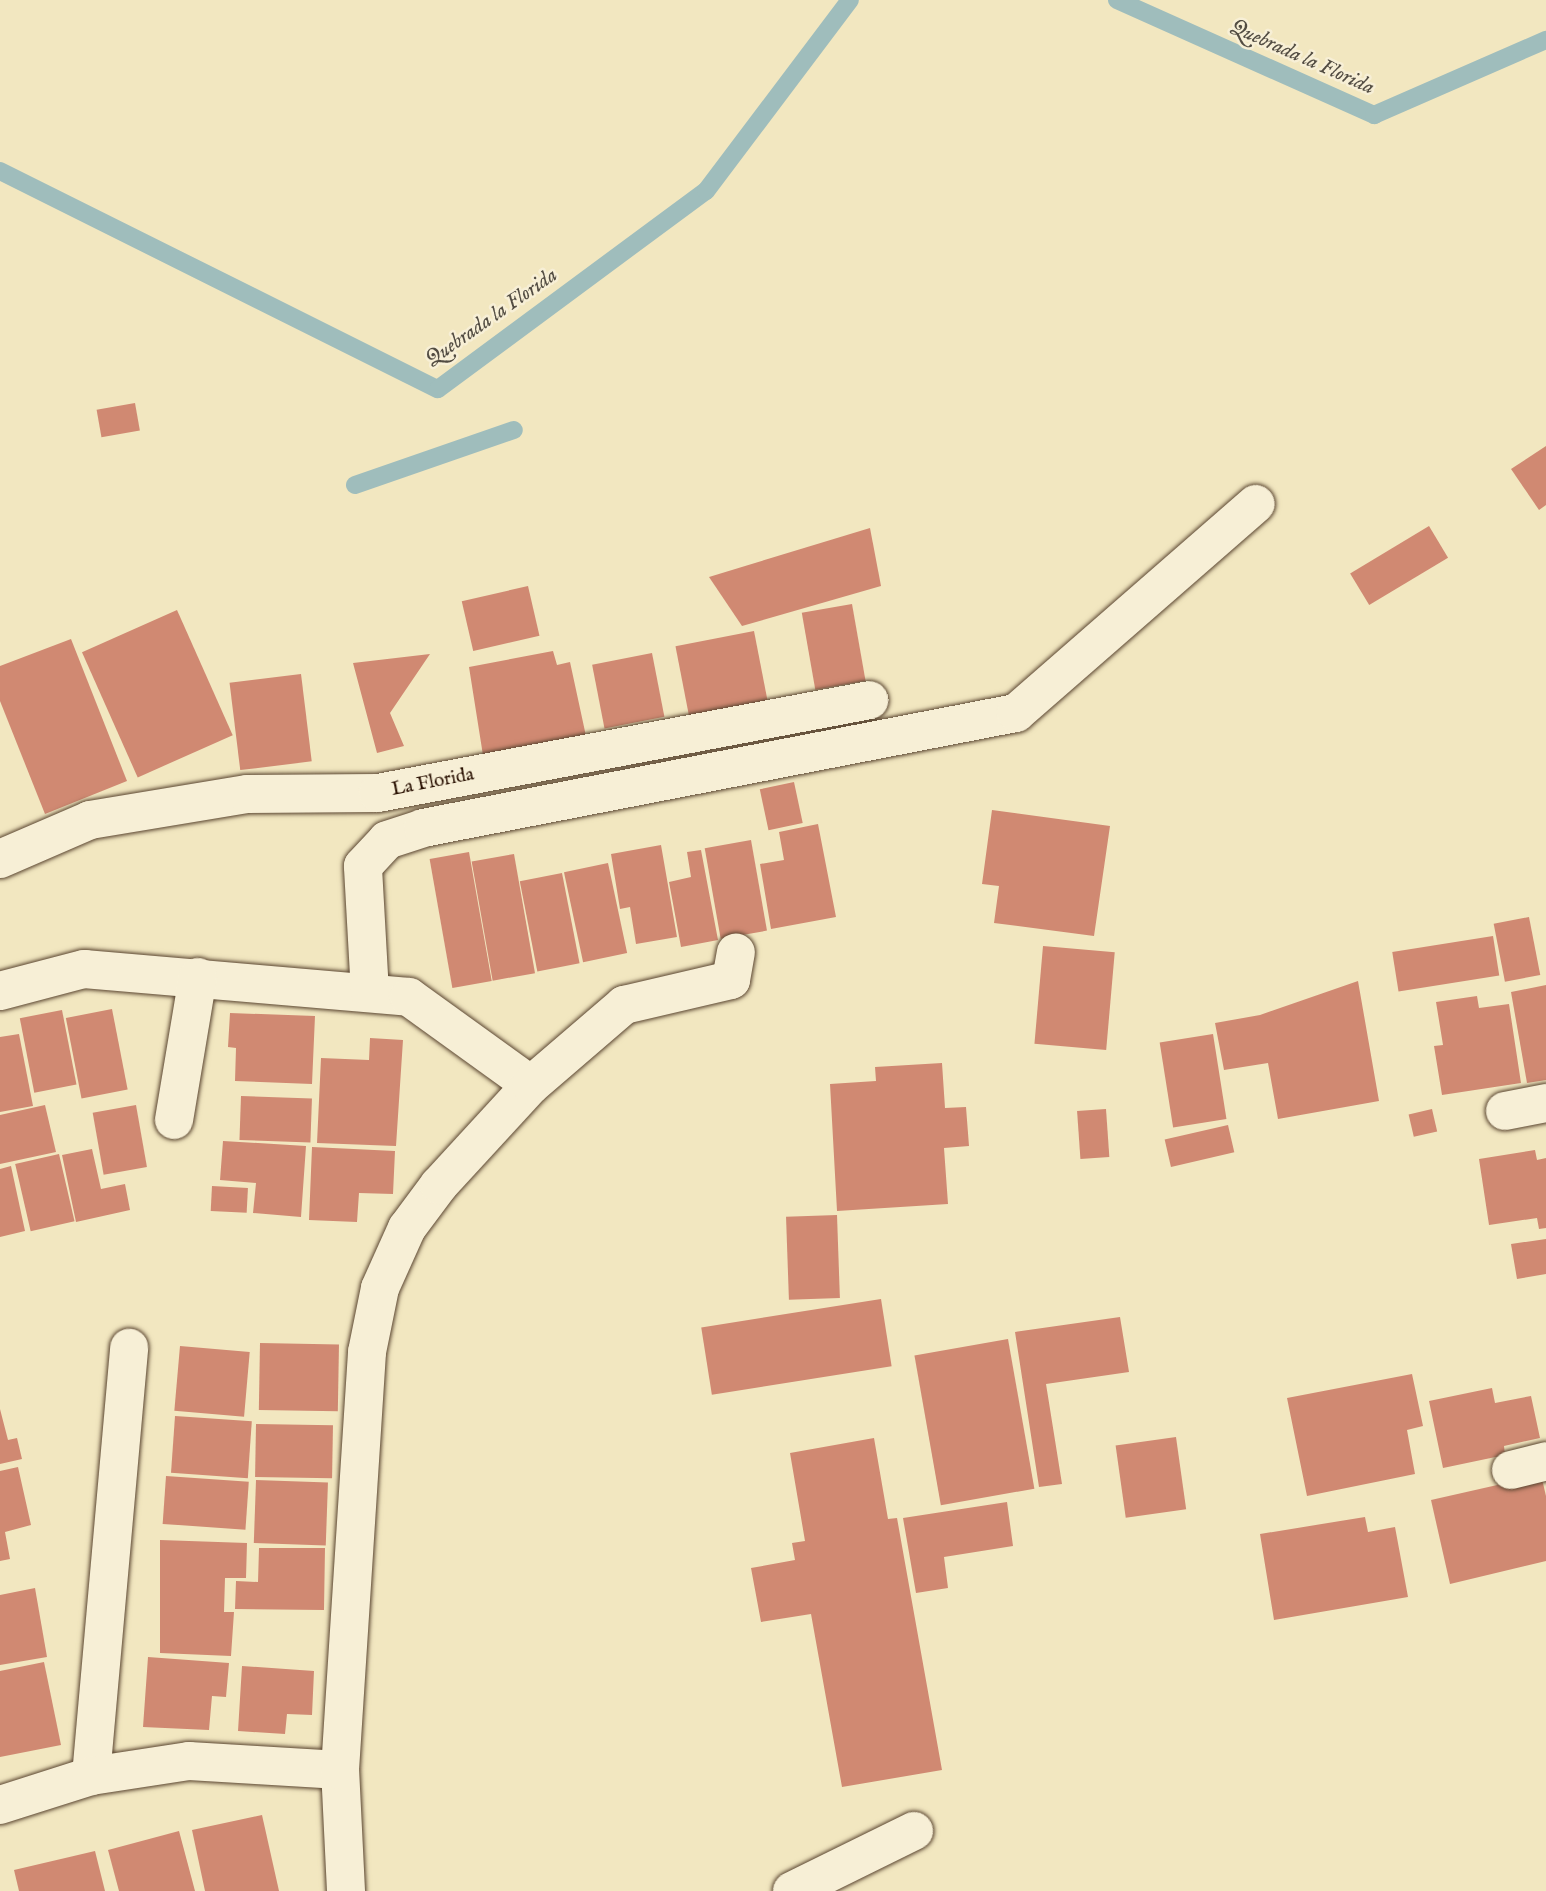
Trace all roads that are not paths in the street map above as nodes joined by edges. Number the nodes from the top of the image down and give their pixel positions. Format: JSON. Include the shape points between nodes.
{"nodes":[{"id":1,"x":1256,"y":504,"type":"dead end"},
{"id":2,"x":869,"y":700,"type":"dead end"},
{"id":3,"x":0,"y":859,"type":"edge"},
{"id":4,"x":736,"y":952,"type":"dead end"},
{"id":5,"x":198,"y":976,"type":"junction"},
{"id":6,"x":0,"y":991,"type":"edge"},
{"id":7,"x":369,"y":993,"type":"junction"},
{"id":8,"x":531,"y":1085,"type":"junction"},
{"id":9,"x":1546,"y":1103,"type":"edge"},
{"id":10,"x":1505,"y":1111,"type":"dead end"},
{"id":11,"x":174,"y":1120,"type":"dead end"},
{"id":12,"x":129,"y":1348,"type":"dead end"},
{"id":13,"x":340,"y":1770,"type":"junction"},
{"id":14,"x":91,"y":1776,"type":"junction"},
{"id":15,"x":0,"y":1805,"type":"edge"},
{"id":16,"x":914,"y":1831,"type":"dead end"},
{"id":17,"x":346,"y":1891,"type":"edge"},
{"id":18,"x":792,"y":1891,"type":"edge"}],
"edges":[{"from":1,"to":7,"type":"street","via":[[1016,713],[423,828],[387,840],[363,866]]},
{"from":2,"to":3,"type":"street","name":"La Florida","via":[[378,793],[247,794],[90,820]]},
{"from":4,"to":8,"type":"street","via":[[731,980],[624,1005]]},
{"from":5,"to":6,"type":"street","via":[[84,969]]},
{"from":5,"to":7,"type":"street"},
{"from":5,"to":11,"type":"street"},
{"from":7,"to":8,"type":"street","via":[[409,997]]},
{"from":8,"to":13,"type":"street","via":[[439,1185],[407,1228],[380,1288],[367,1352]]},
{"from":9,"to":10,"type":"street"},
{"from":12,"to":14,"type":"street"},
{"from":13,"to":14,"type":"street","via":[[189,1761]]},
{"from":13,"to":17,"type":"street"},
{"from":14,"to":15,"type":"street"},
{"from":16,"to":18,"type":"street"}]}
